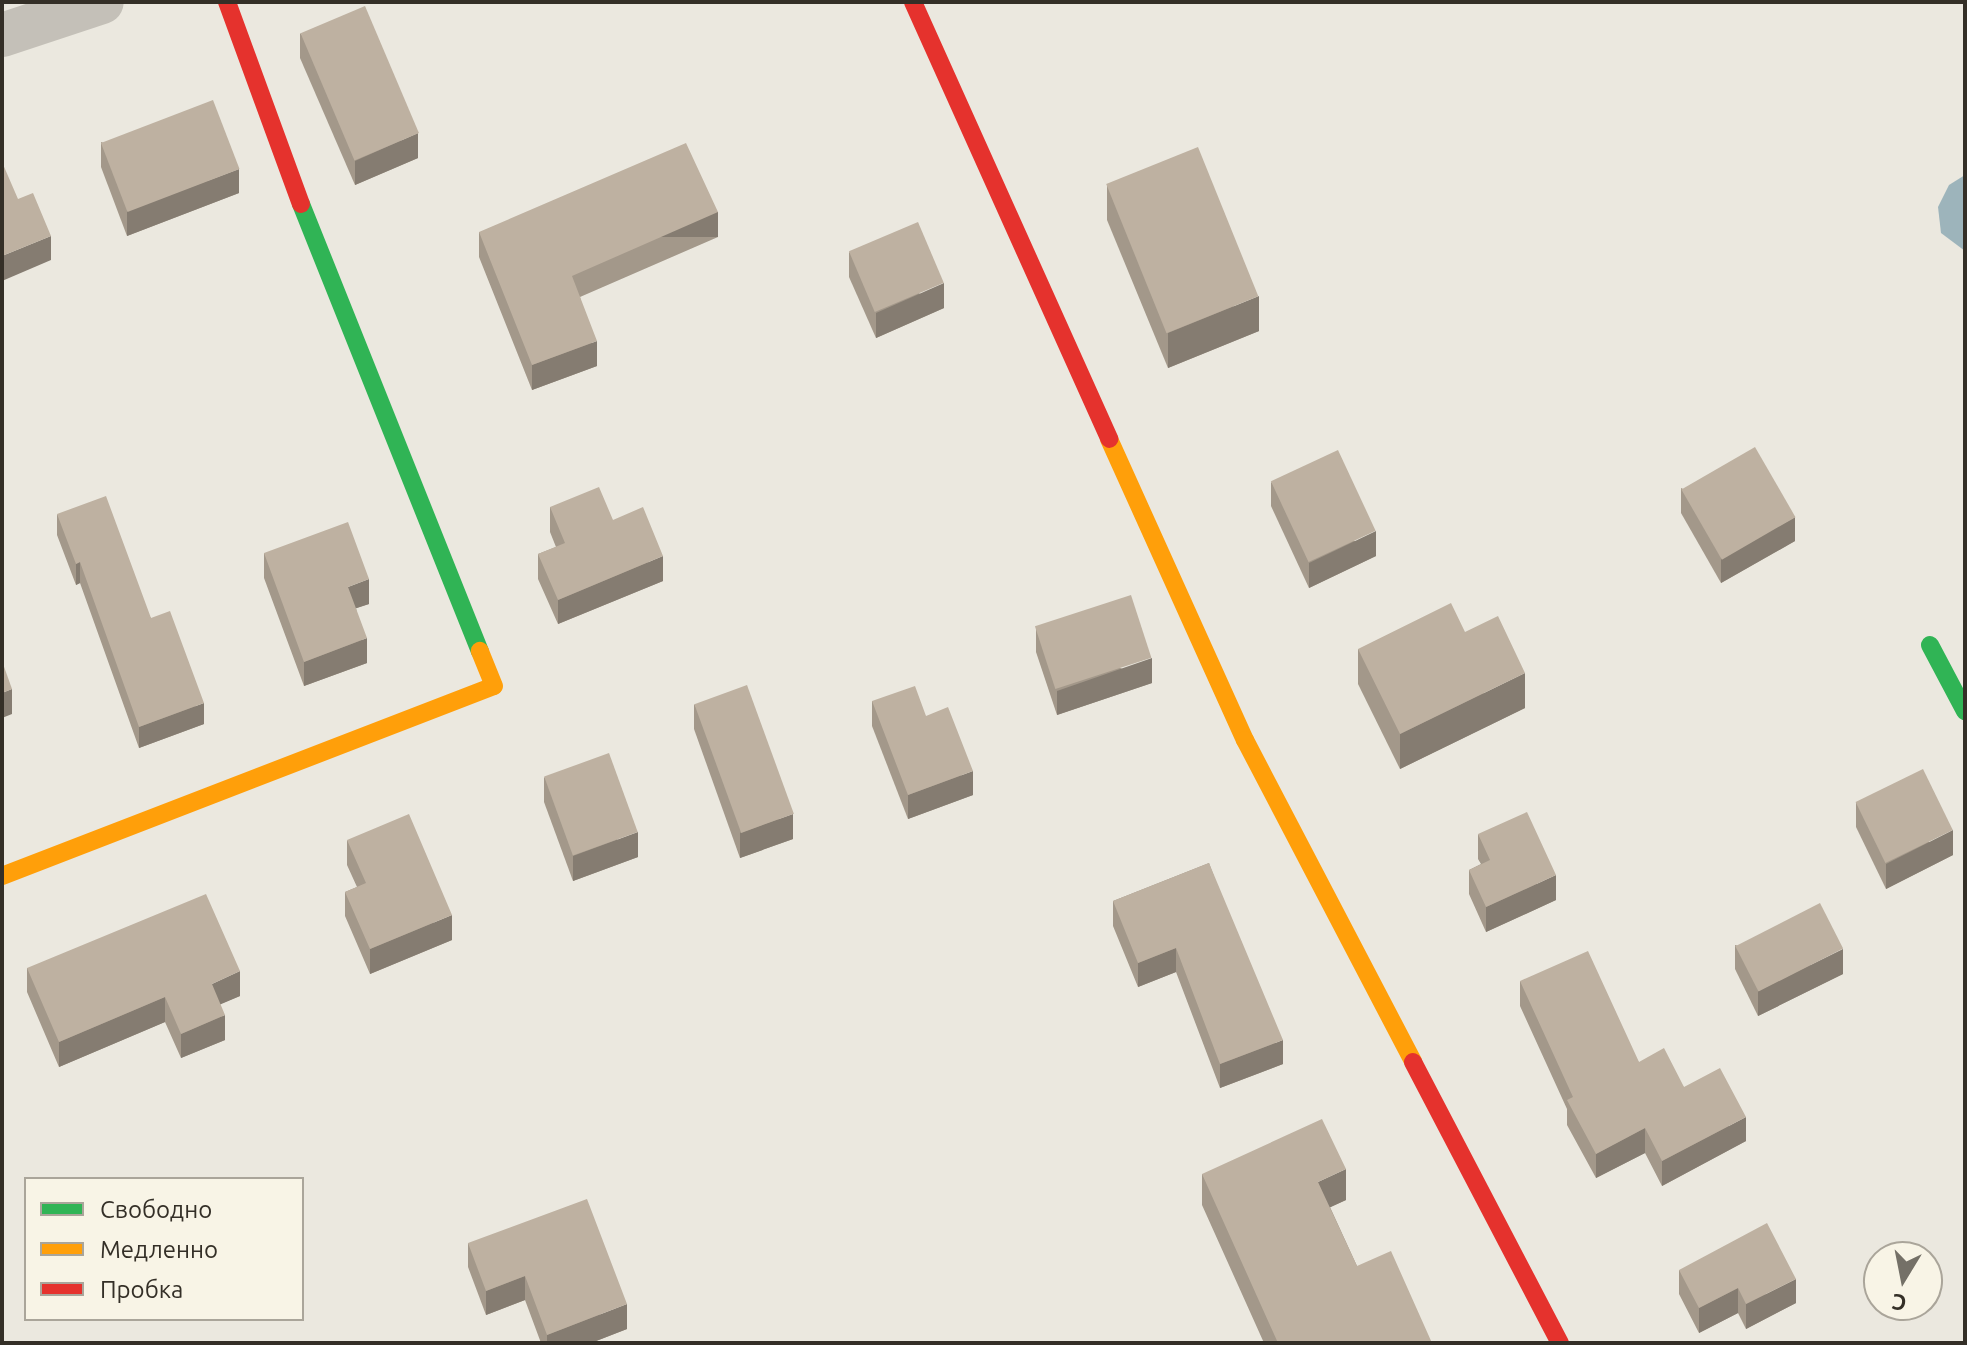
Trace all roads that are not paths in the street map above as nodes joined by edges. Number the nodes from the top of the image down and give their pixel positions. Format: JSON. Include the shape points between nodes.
{"nodes":[{"id":1,"x":102,"y":2,"type":"edge"},
{"id":2,"x":227,"y":2,"type":"edge"},
{"id":3,"x":913,"y":2,"type":"edge"},
{"id":4,"x":2,"y":35,"type":"edge"},
{"id":5,"x":1930,"y":645,"type":"dead end"},
{"id":6,"x":1965,"y":711,"type":"edge"},
{"id":7,"x":2,"y":876,"type":"edge"},
{"id":8,"x":1560,"y":1343,"type":"edge"}],
"edges":[{"from":1,"to":4,"type":"street"},
{"from":2,"to":7,"type":"street","via":[[346,327],[494,686]]},
{"from":3,"to":8,"type":"street","via":[[1245,740]]},
{"from":5,"to":6,"type":"street"}]}
